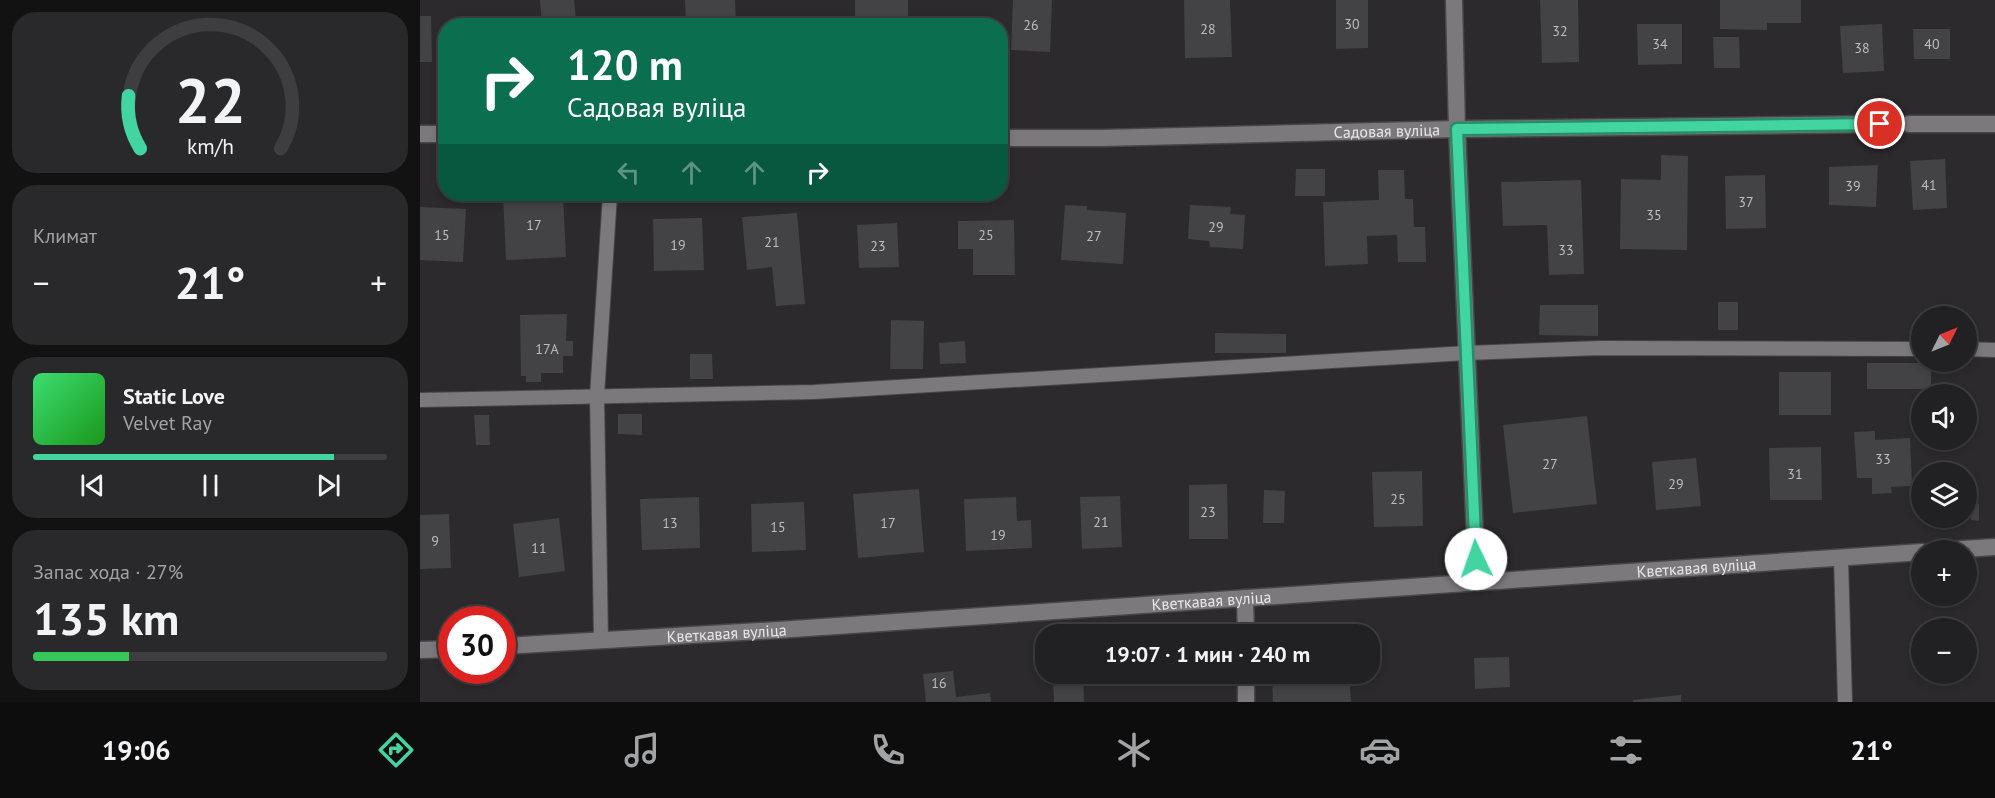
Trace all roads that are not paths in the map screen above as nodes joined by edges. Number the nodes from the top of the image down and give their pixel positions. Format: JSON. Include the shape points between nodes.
{"nodes":[{"id":1,"x":1454,"y":0,"type":"edge"},
{"id":2,"x":1880,"y":124,"type":"dead end"},
{"id":3,"x":1909,"y":124,"type":"dead end"},
{"id":4,"x":1995,"y":124,"type":"edge"},
{"id":5,"x":1457,"y":129,"type":"junction"},
{"id":6,"x":420,"y":134,"type":"edge"},
{"id":7,"x":438,"y":134,"type":"edge"},
{"id":8,"x":1008,"y":138,"type":"edge"},
{"id":9,"x":610,"y":201,"type":"edge"},
{"id":10,"x":1911,"y":349,"type":"edge"},
{"id":11,"x":1977,"y":350,"type":"edge"},
{"id":12,"x":1995,"y":350,"type":"edge"},
{"id":13,"x":1467,"y":353,"type":"junction"},
{"id":14,"x":597,"y":396,"type":"junction"},
{"id":15,"x":420,"y":400,"type":"edge"},
{"id":16,"x":1995,"y":547,"type":"edge"},
{"id":17,"x":1977,"y":548,"type":"edge"},
{"id":18,"x":1911,"y":553,"type":"edge"},
{"id":19,"x":1841,"y":558,"type":"junction"},
{"id":20,"x":1477,"y":582,"type":"junction"},
{"id":21,"x":1245,"y":598,"type":"junction"},
{"id":22,"x":1246,"y":624,"type":"edge"},
{"id":23,"x":601,"y":639,"type":"junction"},
{"id":24,"x":516,"y":645,"type":"edge"},
{"id":25,"x":438,"y":649,"type":"edge"},
{"id":26,"x":420,"y":650,"type":"edge"},
{"id":27,"x":1246,"y":684,"type":"edge"},
{"id":28,"x":1246,"y":702,"type":"edge"},
{"id":29,"x":1845,"y":702,"type":"edge"}],
"edges":[{"from":1,"to":5,"type":"street"},
{"from":2,"to":5,"type":"street","name":"Садовая вуліца"},
{"from":3,"to":4,"type":"street"},
{"from":5,"to":8,"type":"street","name":"Садовая вуліца"},
{"from":5,"to":13,"type":"street"},
{"from":6,"to":7,"type":"street"},
{"from":9,"to":14,"type":"lane"},
{"from":10,"to":13,"type":"lane","via":[[1600,348]]},
{"from":11,"to":12,"type":"lane"},
{"from":13,"to":14,"type":"lane","via":[[814,392]]},
{"from":13,"to":20,"type":"street"},
{"from":14,"to":15,"type":"lane"},
{"from":14,"to":23,"type":"lane"},
{"from":16,"to":17,"type":"street"},
{"from":18,"to":19,"type":"street","name":"Кветкавая вуліца"},
{"from":19,"to":20,"type":"street","name":"Кветкавая вуліца"},
{"from":19,"to":29,"type":"lane"},
{"from":20,"to":21,"type":"street","name":"Кветкавая вуліца"},
{"from":21,"to":22,"type":"street"},
{"from":21,"to":23,"type":"street","name":"Кветкавая вуліца"},
{"from":23,"to":24,"type":"street","name":"Кветкавая вуліца"},
{"from":25,"to":26,"type":"street"},
{"from":27,"to":28,"type":"street"}]}
